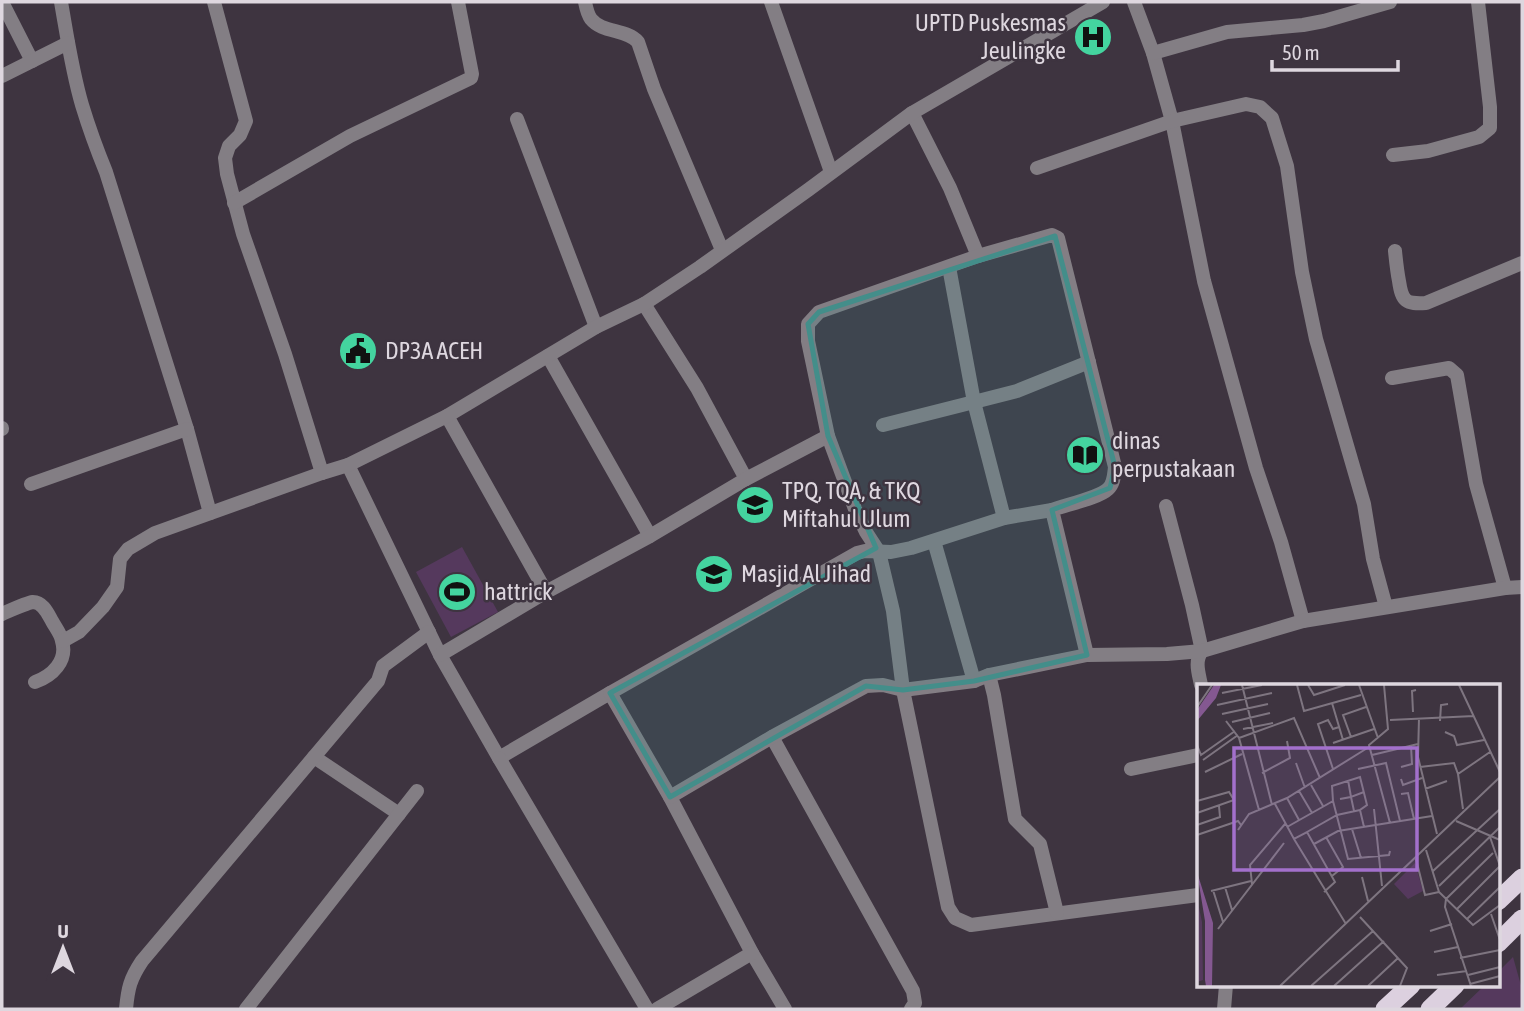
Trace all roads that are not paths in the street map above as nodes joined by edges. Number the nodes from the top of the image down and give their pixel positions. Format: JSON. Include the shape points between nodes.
{"nodes":[{"id":1,"x":2,"y":2,"type":"edge"},
{"id":2,"x":61,"y":2,"type":"edge"},
{"id":3,"x":214,"y":2,"type":"edge"},
{"id":4,"x":458,"y":2,"type":"edge"},
{"id":5,"x":585,"y":2,"type":"edge"},
{"id":6,"x":771,"y":2,"type":"edge"},
{"id":7,"x":1104,"y":2,"type":"edge"},
{"id":8,"x":1134,"y":2,"type":"edge"},
{"id":9,"x":1390,"y":2,"type":"edge"},
{"id":10,"x":1478,"y":2,"type":"edge"},
{"id":11,"x":68,"y":43,"type":"junction"},
{"id":12,"x":1153,"y":53,"type":"junction"},
{"id":13,"x":32,"y":61,"type":"junction"},
{"id":14,"x":2,"y":76,"type":"edge"},
{"id":15,"x":912,"y":113,"type":"junction"},
{"id":16,"x":517,"y":119,"type":"dead end"},
{"id":17,"x":1172,"y":121,"type":"junction"},
{"id":18,"x":1393,"y":155,"type":"dead end"},
{"id":19,"x":1037,"y":168,"type":"dead end"},
{"id":20,"x":831,"y":173,"type":"junction"},
{"id":21,"x":234,"y":204,"type":"junction"},
{"id":22,"x":722,"y":250,"type":"junction"},
{"id":23,"x":1395,"y":251,"type":"dead end"},
{"id":24,"x":978,"y":257,"type":"junction"},
{"id":25,"x":1522,"y":263,"type":"edge"},
{"id":26,"x":949,"y":267,"type":"junction"},
{"id":27,"x":644,"y":304,"type":"junction"},
{"id":28,"x":597,"y":327,"type":"junction"},
{"id":29,"x":548,"y":356,"type":"junction"},
{"id":30,"x":1088,"y":362,"type":"junction"},
{"id":31,"x":1392,"y":378,"type":"dead end"},
{"id":32,"x":974,"y":402,"type":"junction"},
{"id":33,"x":447,"y":416,"type":"junction"},
{"id":34,"x":883,"y":425,"type":"dead end"},
{"id":35,"x":187,"y":429,"type":"junction"},
{"id":36,"x":828,"y":436,"type":"junction"},
{"id":37,"x":348,"y":465,"type":"junction"},
{"id":38,"x":322,"y":473,"type":"junction"},
{"id":39,"x":746,"y":480,"type":"junction"},
{"id":40,"x":31,"y":484,"type":"dead end"},
{"id":41,"x":1166,"y":506,"type":"dead end"},
{"id":42,"x":1052,"y":510,"type":"junction"},
{"id":43,"x":210,"y":513,"type":"junction"},
{"id":44,"x":1004,"y":518,"type":"junction"},
{"id":45,"x":650,"y":536,"type":"junction"},
{"id":46,"x":934,"y":541,"type":"junction"},
{"id":47,"x":878,"y":552,"type":"junction"},
{"id":48,"x":1522,"y":587,"type":"edge"},
{"id":49,"x":1505,"y":588,"type":"junction"},
{"id":50,"x":546,"y":592,"type":"junction"},
{"id":51,"x":1386,"y":607,"type":"junction"},
{"id":52,"x":2,"y":614,"type":"edge"},
{"id":53,"x":1303,"y":621,"type":"junction"},
{"id":54,"x":429,"y":632,"type":"junction"},
{"id":55,"x":63,"y":641,"type":"junction"},
{"id":56,"x":1202,"y":651,"type":"junction"},
{"id":57,"x":440,"y":655,"type":"junction"},
{"id":58,"x":1087,"y":655,"type":"junction"},
{"id":59,"x":989,"y":675,"type":"junction"},
{"id":60,"x":974,"y":681,"type":"junction"},
{"id":61,"x":35,"y":682,"type":"dead end"},
{"id":62,"x":1201,"y":684,"type":"edge"},
{"id":63,"x":904,"y":690,"type":"junction"},
{"id":64,"x":610,"y":694,"type":"junction"},
{"id":65,"x":772,"y":737,"type":"junction"},
{"id":66,"x":1197,"y":755,"type":"edge"},
{"id":67,"x":314,"y":757,"type":"junction"},
{"id":68,"x":499,"y":758,"type":"junction"},
{"id":69,"x":1131,"y":769,"type":"dead end"},
{"id":70,"x":417,"y":791,"type":"dead end"},
{"id":71,"x":670,"y":797,"type":"junction"},
{"id":72,"x":399,"y":814,"type":"junction"},
{"id":73,"x":1522,"y":878,"type":"edge"},
{"id":74,"x":1197,"y":895,"type":"edge"},
{"id":75,"x":1500,"y":899,"type":"edge"},
{"id":76,"x":1057,"y":913,"type":"junction"},
{"id":77,"x":1522,"y":919,"type":"edge"},
{"id":78,"x":1500,"y":941,"type":"edge"},
{"id":79,"x":752,"y":953,"type":"junction"},
{"id":80,"x":1226,"y":986,"type":"edge"},
{"id":81,"x":1410,"y":986,"type":"edge"},
{"id":82,"x":1454,"y":986,"type":"edge"},
{"id":83,"x":126,"y":1009,"type":"edge"},
{"id":84,"x":246,"y":1009,"type":"edge"},
{"id":85,"x":647,"y":1009,"type":"edge"},
{"id":86,"x":657,"y":1009,"type":"edge"},
{"id":87,"x":785,"y":1009,"type":"edge"},
{"id":88,"x":911,"y":1009,"type":"edge"},
{"id":89,"x":1224,"y":1009,"type":"edge"},
{"id":90,"x":1385,"y":1009,"type":"edge"},
{"id":91,"x":1430,"y":1009,"type":"edge"}],
"edges":[{"from":1,"to":13,"type":"street"},
{"from":2,"to":11,"type":"street"},
{"from":3,"to":21,"type":"street","via":[[246,121],[225,158]]},
{"from":4,"to":21,"type":"street","via":[[471,78],[351,136]]},
{"from":5,"to":22,"type":"street","via":[[590,18],[638,42]]},
{"from":6,"to":20,"type":"street"},
{"from":7,"to":15,"type":"street"},
{"from":8,"to":12,"type":"street"},
{"from":9,"to":12,"type":"street","via":[[1303,25],[1227,32]]},
{"from":10,"to":18,"type":"street","via":[[1490,128],[1479,137]]},
{"from":11,"to":13,"type":"street"},
{"from":11,"to":35,"type":"street","via":[[90,133]]},
{"from":12,"to":17,"type":"street"},
{"from":13,"to":14,"type":"street"},
{"from":15,"to":20,"type":"street"},
{"from":15,"to":24,"type":"street"},
{"from":16,"to":28,"type":"street"},
{"from":17,"to":19,"type":"street"},
{"from":17,"to":51,"type":"street","via":[[1246,104],[1260,107],[1272,118],[1287,166],[1316,339],[1364,504]]},
{"from":17,"to":53,"type":"street","via":[[1204,281]]},
{"from":20,"to":22,"type":"street"},
{"from":21,"to":38,"type":"street"},
{"from":22,"to":27,"type":"street"},
{"from":23,"to":25,"type":"street","via":[[1401,294],[1414,304]]},
{"from":24,"to":26,"type":"street"},
{"from":24,"to":30,"type":"street","via":[[1052,235],[1058,238]]},
{"from":26,"to":32,"type":"street"},
{"from":26,"to":36,"type":"street","via":[[819,312],[808,324]]},
{"from":27,"to":28,"type":"street"},
{"from":27,"to":39,"type":"street","via":[[697,388]]},
{"from":28,"to":29,"type":"street"},
{"from":29,"to":33,"type":"street"},
{"from":29,"to":45,"type":"street"},
{"from":30,"to":32,"type":"street","via":[[1017,391]]},
{"from":30,"to":42,"type":"street","via":[[1115,467],[1113,481],[1100,494]]},
{"from":31,"to":49,"type":"street","via":[[1449,368],[1457,375],[1476,484]]},
{"from":32,"to":34,"type":"street"},
{"from":32,"to":44,"type":"street"},
{"from":33,"to":37,"type":"street"},
{"from":33,"to":50,"type":"street"},
{"from":35,"to":40,"type":"street"},
{"from":35,"to":43,"type":"street"},
{"from":36,"to":39,"type":"street"},
{"from":36,"to":47,"type":"street","via":[[855,509]]},
{"from":37,"to":38,"type":"street"},
{"from":37,"to":54,"type":"street"},
{"from":38,"to":43,"type":"street"},
{"from":39,"to":45,"type":"street"},
{"from":41,"to":56,"type":"street"},
{"from":42,"to":44,"type":"street"},
{"from":42,"to":58,"type":"street"},
{"from":43,"to":55,"type":"street","via":[[155,533],[128,549],[120,559],[117,587],[103,607],[79,632]]},
{"from":44,"to":46,"type":"street"},
{"from":45,"to":50,"type":"street"},
{"from":46,"to":47,"type":"street"},
{"from":46,"to":60,"type":"street"},
{"from":47,"to":63,"type":"street","via":[[893,611]]},
{"from":47,"to":64,"type":"street","via":[[857,553]]},
{"from":48,"to":49,"type":"street"},
{"from":49,"to":51,"type":"street"},
{"from":50,"to":57,"type":"street"},
{"from":51,"to":53,"type":"street"},
{"from":52,"to":55,"type":"street","via":[[33,603],[41,605]]},
{"from":53,"to":56,"type":"street"},
{"from":54,"to":57,"type":"street"},
{"from":54,"to":67,"type":"street","via":[[383,666],[378,681]]},
{"from":55,"to":61,"type":"street","via":[[57,668]]},
{"from":56,"to":58,"type":"street"},
{"from":56,"to":62,"type":"street","via":[[1197,661]]},
{"from":57,"to":68,"type":"street"},
{"from":58,"to":59,"type":"street"},
{"from":59,"to":60,"type":"street"},
{"from":59,"to":76,"type":"street","via":[[1015,819],[1040,844]]},
{"from":60,"to":63,"type":"street"},
{"from":63,"to":65,"type":"street","via":[[866,686]]},
{"from":63,"to":76,"type":"street","via":[[948,907],[955,918],[971,925]]},
{"from":64,"to":68,"type":"street"},
{"from":64,"to":71,"type":"street"},
{"from":65,"to":71,"type":"street"},
{"from":65,"to":88,"type":"street","via":[[913,992]]},
{"from":66,"to":69,"type":"street"},
{"from":67,"to":72,"type":"street"},
{"from":67,"to":83,"type":"street","via":[[142,961],[128,988]]},
{"from":68,"to":85,"type":"street"},
{"from":70,"to":72,"type":"street"},
{"from":71,"to":79,"type":"street"},
{"from":72,"to":84,"type":"street"},
{"from":73,"to":75,"type":"highway"},
{"from":74,"to":76,"type":"street"},
{"from":77,"to":78,"type":"highway"},
{"from":79,"to":86,"type":"street"},
{"from":79,"to":87,"type":"street"},
{"from":80,"to":89,"type":"street"},
{"from":81,"to":90,"type":"highway"},
{"from":82,"to":91,"type":"highway"}]}
